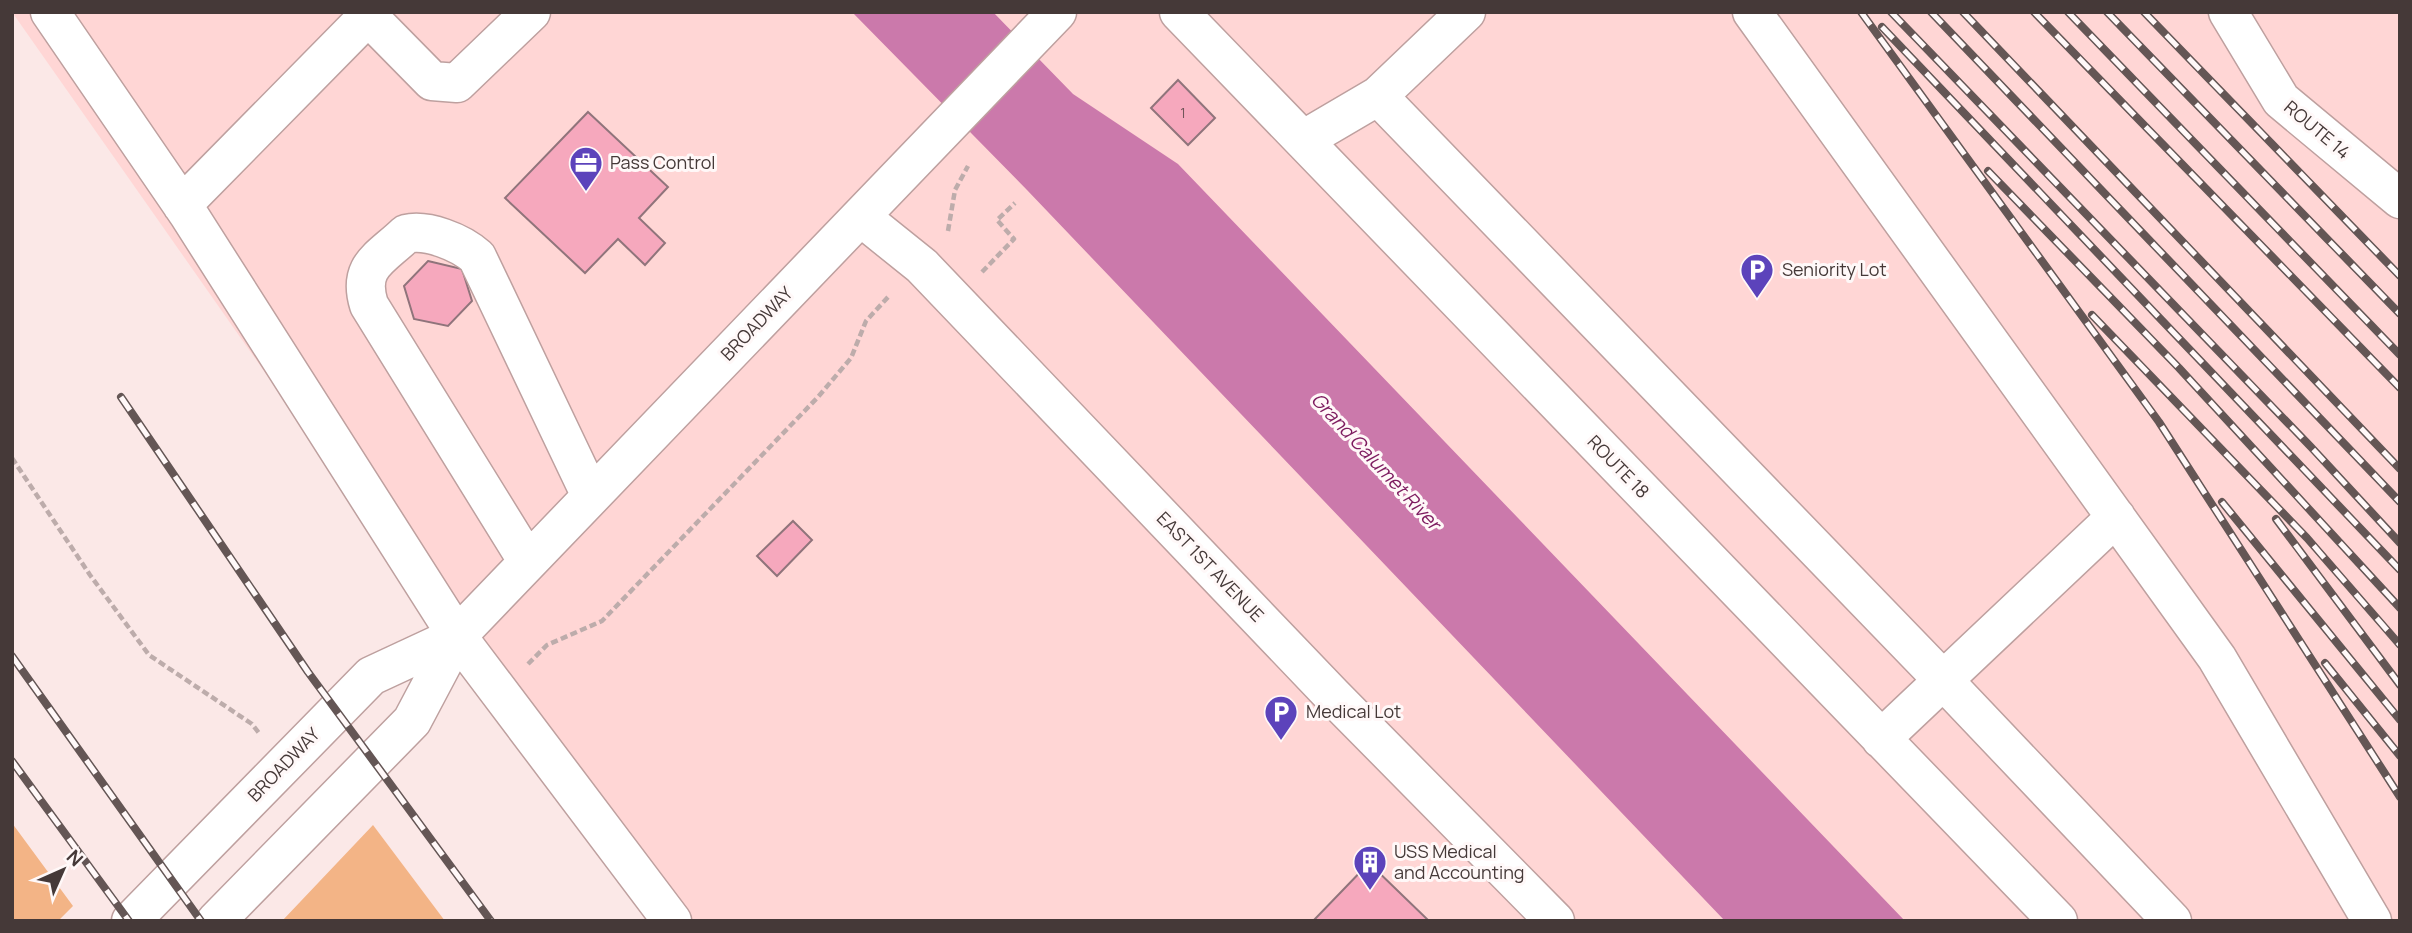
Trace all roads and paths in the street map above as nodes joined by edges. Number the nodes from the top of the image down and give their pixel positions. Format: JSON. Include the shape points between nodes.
{"nodes":[{"id":1,"x":50,"y":12,"type":"edge"},
{"id":2,"x":531,"y":12,"type":"edge"},
{"id":3,"x":1179,"y":12,"type":"edge"},
{"id":4,"x":1466,"y":12,"type":"edge"},
{"id":5,"x":1752,"y":12,"type":"edge"},
{"id":6,"x":2228,"y":12,"type":"edge"},
{"id":7,"x":370,"y":14,"type":"edge"},
{"id":8,"x":1045,"y":24,"type":"edge"},
{"id":9,"x":1378,"y":96,"type":"junction"},
{"id":10,"x":1303,"y":140,"type":"junction"},
{"id":11,"x":968,"y":165,"type":"dead end"},
{"id":12,"x":2400,"y":199,"type":"edge"},
{"id":13,"x":1015,"y":203,"type":"dead end"},
{"id":14,"x":182,"y":205,"type":"junction"},
{"id":15,"x":861,"y":217,"type":"junction"},
{"id":16,"x":948,"y":231,"type":"dead end"},
{"id":17,"x":977,"y":277,"type":"dead end"},
{"id":18,"x":889,"y":296,"type":"dead end"},
{"id":19,"x":12,"y":458,"type":"edge"},
{"id":20,"x":592,"y":496,"type":"junction"},
{"id":21,"x":2116,"y":517,"type":"junction"},
{"id":22,"x":527,"y":562,"type":"junction"},
{"id":23,"x":457,"y":636,"type":"junction"},
{"id":24,"x":1943,"y":680,"type":"junction"},
{"id":25,"x":500,"y":692,"type":"junction"},
{"id":26,"x":1881,"y":739,"type":"junction"},
{"id":27,"x":283,"y":766,"type":"junction"},
{"id":28,"x":131,"y":921,"type":"edge"},
{"id":29,"x":216,"y":921,"type":"edge"},
{"id":30,"x":672,"y":921,"type":"edge"},
{"id":31,"x":1555,"y":921,"type":"edge"},
{"id":32,"x":2058,"y":921,"type":"edge"},
{"id":33,"x":2172,"y":921,"type":"edge"},
{"id":34,"x":2372,"y":921,"type":"edge"}],
"edges":[{"from":1,"to":14,"type":"street"},
{"from":2,"to":7,"type":"street","via":[[457,83],[432,81]]},
{"from":3,"to":10,"type":"street","name":"ROUTE 18"},
{"from":4,"to":9,"type":"street"},
{"from":5,"to":21,"type":"street"},
{"from":6,"to":12,"type":"street","name":"ROUTE 14","via":[[2281,100]]},
{"from":7,"to":14,"type":"street"},
{"from":8,"to":15,"type":"street","name":"BROADWAY"},
{"from":9,"to":10,"type":"street"},
{"from":9,"to":24,"type":"street"},
{"from":10,"to":26,"type":"street","name":"ROUTE 18"},
{"from":11,"to":16,"type":"path","via":[[955,190]]},
{"from":13,"to":17,"type":"path","via":[[997,220],[1014,239]]},
{"from":14,"to":23,"type":"street"},
{"from":15,"to":20,"type":"street","name":"BROADWAY"},
{"from":15,"to":31,"type":"street","name":"EAST 1ST AVENUE","via":[[922,266]]},
{"from":18,"to":25,"type":"path","via":[[866,321],[851,358],[818,397],[602,621],[547,645]]},
{"from":19,"to":27,"type":"path","via":[[149,656],[253,724]]},
{"from":20,"to":22,"type":"street","name":"BROADWAY"},
{"from":20,"to":22,"type":"street","via":[[477,257],[452,242],[406,234],[366,272],[363,285],[369,305]]},
{"from":21,"to":24,"type":"street"},
{"from":21,"to":34,"type":"street","via":[[2217,657]]},
{"from":22,"to":23,"type":"street","name":"BROADWAY"},
{"from":23,"to":25,"type":"street"},
{"from":23,"to":27,"type":"street","name":"BROADWAY","via":[[371,676]]},
{"from":23,"to":29,"type":"street","name":"BROADWAY","via":[[412,722]]},
{"from":24,"to":26,"type":"street"},
{"from":24,"to":33,"type":"street"},
{"from":25,"to":30,"type":"street"},
{"from":26,"to":32,"type":"street","name":"ROUTE 18"},
{"from":27,"to":28,"type":"street","name":"BROADWAY"}]}
